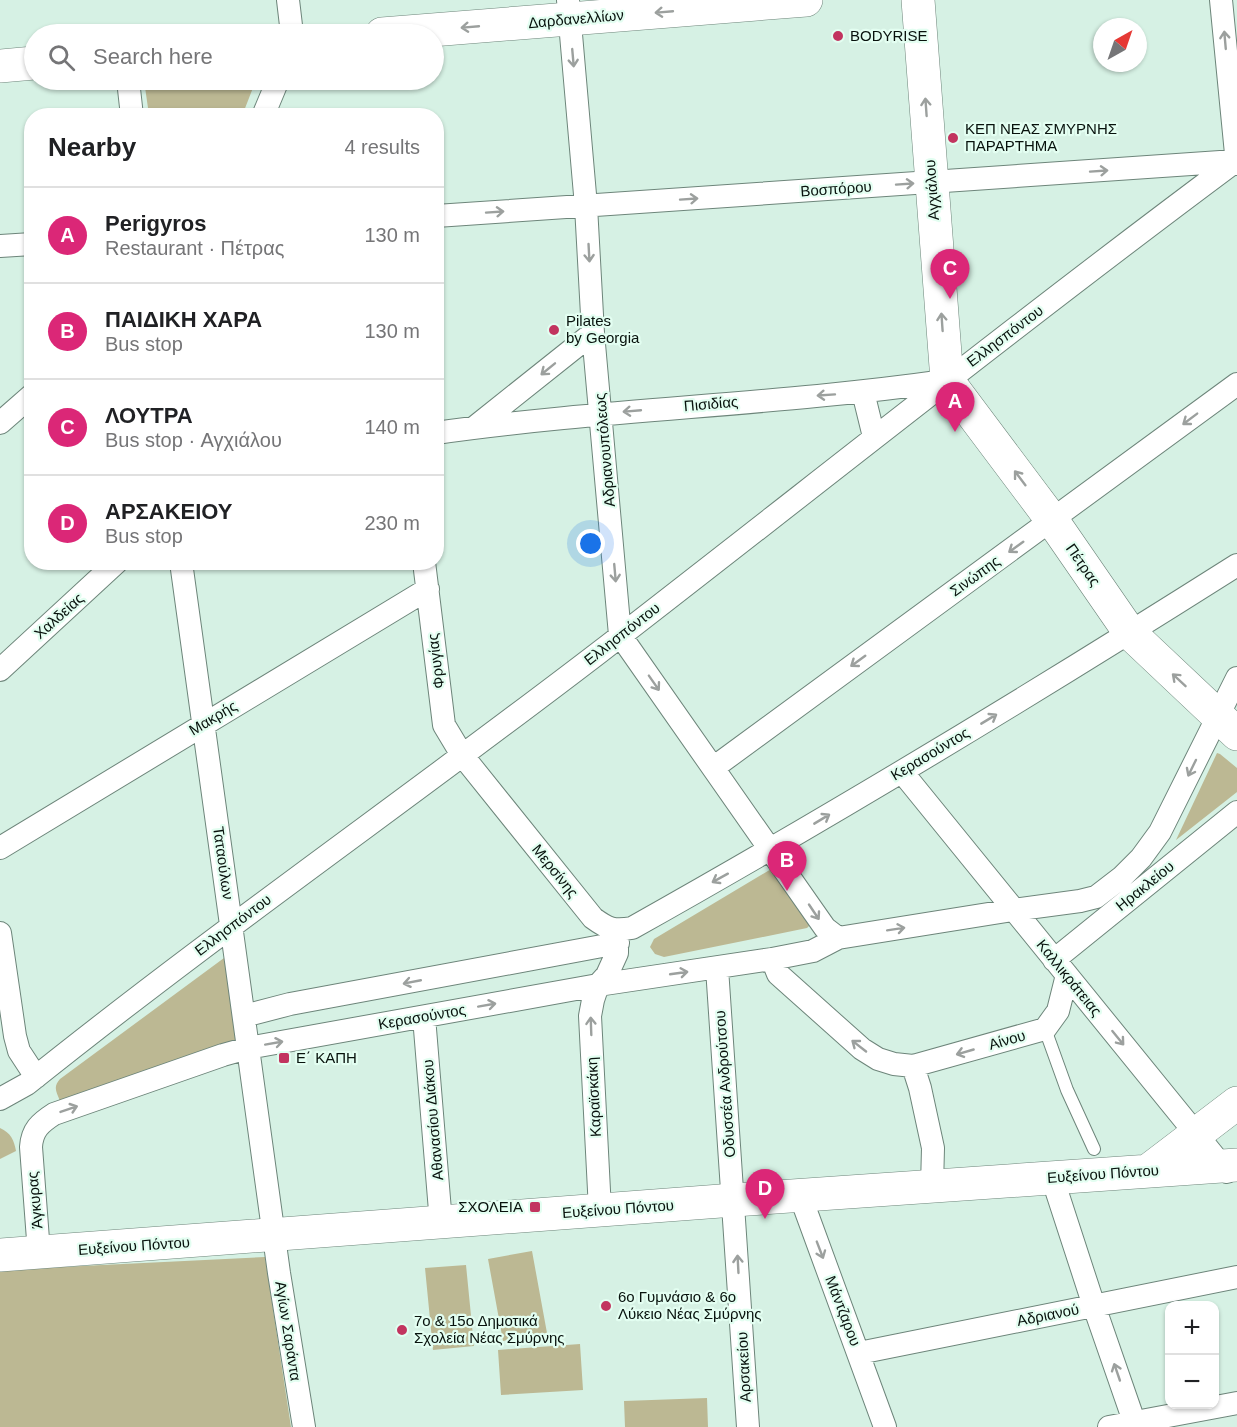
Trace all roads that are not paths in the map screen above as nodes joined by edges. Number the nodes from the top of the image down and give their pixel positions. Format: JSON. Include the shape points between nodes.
{"nodes":[{"id":1,"x":288,"y":0,"type":"edge"},
{"id":2,"x":806,"y":0,"type":"edge"},
{"id":3,"x":918,"y":0,"type":"edge"},
{"id":4,"x":1221,"y":0,"type":"edge"},
{"id":5,"x":569,"y":10,"type":"edge"},
{"id":6,"x":291,"y":24,"type":"edge"},
{"id":7,"x":444,"y":26,"type":"edge"},
{"id":8,"x":24,"y":64,"type":"edge"},
{"id":9,"x":0,"y":66,"type":"edge"},
{"id":10,"x":129,"y":90,"type":"edge"},
{"id":11,"x":274,"y":90,"type":"edge"},
{"id":12,"x":131,"y":108,"type":"edge"},
{"id":13,"x":266,"y":108,"type":"edge"},
{"id":14,"x":1236,"y":162,"type":"edge"},
{"id":15,"x":932,"y":182,"type":"junction"},
{"id":16,"x":586,"y":206,"type":"junction"},
{"id":17,"x":444,"y":215,"type":"edge"},
{"id":18,"x":24,"y":244,"type":"edge"},
{"id":19,"x":0,"y":246,"type":"edge"},
{"id":20,"x":593,"y":333,"type":"junction"},
{"id":21,"x":947,"y":380,"type":"junction"},
{"id":22,"x":1237,"y":384,"type":"edge"},
{"id":23,"x":863,"y":392,"type":"junction"},
{"id":24,"x":24,"y":402,"type":"edge"},
{"id":25,"x":602,"y":414,"type":"junction"},
{"id":26,"x":0,"y":423,"type":"edge"},
{"id":27,"x":475,"y":427,"type":"junction"},
{"id":28,"x":444,"y":432,"type":"edge"},
{"id":29,"x":874,"y":437,"type":"junction"},
{"id":30,"x":1052,"y":520,"type":"junction"},
{"id":31,"x":1237,"y":565,"type":"edge"},
{"id":32,"x":108,"y":570,"type":"edge"},
{"id":33,"x":182,"y":570,"type":"edge"},
{"id":34,"x":425,"y":570,"type":"edge"},
{"id":35,"x":428,"y":589,"type":"junction"},
{"id":36,"x":1130,"y":633,"type":"junction"},
{"id":37,"x":620,"y":636,"type":"junction"},
{"id":38,"x":0,"y":670,"type":"edge"},
{"id":39,"x":1237,"y":678,"type":"edge"},
{"id":40,"x":203,"y":723,"type":"junction"},
{"id":41,"x":1227,"y":725,"type":"edge"},
{"id":42,"x":462,"y":755,"type":"junction"},
{"id":43,"x":713,"y":768,"type":"junction"},
{"id":44,"x":902,"y":772,"type":"junction"},
{"id":45,"x":1237,"y":812,"type":"edge"},
{"id":46,"x":0,"y":848,"type":"edge"},
{"id":47,"x":771,"y":849,"type":"junction"},
{"id":48,"x":1013,"y":910,"type":"junction"},
{"id":49,"x":231,"y":926,"type":"junction"},
{"id":50,"x":0,"y":933,"type":"edge"},
{"id":51,"x":617,"y":937,"type":"junction"},
{"id":52,"x":838,"y":938,"type":"junction"},
{"id":53,"x":772,"y":959,"type":"junction"},
{"id":54,"x":717,"y":968,"type":"junction"},
{"id":55,"x":1060,"y":968,"type":"junction"},
{"id":56,"x":598,"y":985,"type":"junction"},
{"id":57,"x":244,"y":1016,"type":"junction"},
{"id":58,"x":424,"y":1017,"type":"junction"},
{"id":59,"x":1046,"y":1029,"type":"junction"},
{"id":60,"x":248,"y":1048,"type":"junction"},
{"id":61,"x":913,"y":1066,"type":"junction"},
{"id":62,"x":36,"y":1077,"type":"junction"},
{"id":63,"x":0,"y":1099,"type":"edge"},
{"id":64,"x":1237,"y":1103,"type":"edge"},
{"id":65,"x":1196,"y":1135,"type":"junction"},
{"id":66,"x":31,"y":1147,"type":"joint"},
{"id":67,"x":1094,"y":1149,"type":"dead end"},
{"id":68,"x":1149,"y":1170,"type":"junction"},
{"id":69,"x":1232,"y":1171,"type":"edge"},
{"id":70,"x":1052,"y":1177,"type":"junction"},
{"id":71,"x":932,"y":1186,"type":"junction"},
{"id":72,"x":800,"y":1195,"type":"junction"},
{"id":73,"x":734,"y":1200,"type":"junction"},
{"id":74,"x":600,"y":1210,"type":"junction"},
{"id":75,"x":441,"y":1223,"type":"junction"},
{"id":76,"x":275,"y":1235,"type":"junction"},
{"id":77,"x":39,"y":1253,"type":"junction"},
{"id":78,"x":0,"y":1255,"type":"edge"},
{"id":79,"x":1237,"y":1277,"type":"edge"},
{"id":80,"x":1094,"y":1306,"type":"junction"},
{"id":81,"x":859,"y":1353,"type":"junction"},
{"id":82,"x":1237,"y":1403,"type":"edge"},
{"id":83,"x":1135,"y":1424,"type":"edge"},
{"id":84,"x":304,"y":1427,"type":"edge"},
{"id":85,"x":748,"y":1427,"type":"edge"},
{"id":86,"x":885,"y":1427,"type":"edge"},
{"id":87,"x":1109,"y":1427,"type":"edge"}],
"edges":[{"from":1,"to":6,"type":"street"},
{"from":2,"to":5,"type":"street","name":"Δαρδανελλίων","one_way":true},
{"from":15,"to":3,"type":"street","name":"Αγχιάλου","one_way":true},
{"from":14,"to":4,"type":"street","one_way":true},
{"from":5,"to":7,"type":"street","name":"Δαρδανελλίων","one_way":true},
{"from":5,"to":16,"type":"street","name":"Αδριανουπόλεως","one_way":true},
{"from":8,"to":9,"type":"street"},
{"from":10,"to":12,"type":"street"},
{"from":11,"to":13,"type":"street"},
{"from":15,"to":14,"type":"street","name":"Βοσπόρου","one_way":true},
{"from":14,"to":21,"type":"street","name":"Ελλησπόντου"},
{"from":16,"to":15,"type":"street","name":"Βοσπόρου","one_way":true},
{"from":21,"to":15,"type":"street","name":"Αγχιάλου","one_way":true},
{"from":17,"to":16,"type":"street","name":"Βοσπόρου","one_way":true},
{"from":16,"to":20,"type":"street","name":"Αδριανουπόλεως","one_way":true},
{"from":18,"to":19,"type":"street"},
{"from":20,"to":25,"type":"street","name":"Αδριανουπόλεως"},
{"from":20,"to":27,"type":"street","name":"Πισιδίας","one_way":true},
{"from":21,"to":23,"type":"street","name":"Πισιδίας"},
{"from":21,"to":29,"type":"street","name":"Ελλησπόντου"},
{"from":30,"to":21,"type":"street","name":"Πέτρας","one_way":true},
{"from":22,"to":30,"type":"street","name":"Σινώπης","one_way":true},
{"from":23,"to":25,"type":"street","name":"Πισιδίας","one_way":true},
{"from":23,"to":29,"type":"street"},
{"from":24,"to":26,"type":"street"},
{"from":25,"to":27,"type":"street","name":"Πισιδίας"},
{"from":25,"to":37,"type":"street","name":"Αδριανουπόλεως","one_way":true},
{"from":27,"to":28,"type":"street","name":"Πισιδίας"},
{"from":29,"to":37,"type":"street","name":"Ελλησπόντου"},
{"from":30,"to":36,"type":"street","name":"Πέτρας"},
{"from":30,"to":43,"type":"street","name":"Σινώπης","one_way":true},
{"from":31,"to":36,"type":"street","name":"Κερασούντος"},
{"from":32,"to":38,"type":"street","name":"Χαλδείας"},
{"from":33,"to":40,"type":"street","name":"Ταταούλων"},
{"from":34,"to":35,"type":"street","name":"Φρυγίας"},
{"from":35,"to":40,"type":"street","name":"Μακρής"},
{"from":35,"to":42,"type":"street","name":"Φρυγίας","via":[[444,725]]},
{"from":41,"to":36,"type":"street","name":"Πέτρας","one_way":true},
{"from":44,"to":36,"type":"street","name":"Κερασούντος","one_way":true},
{"from":37,"to":42,"type":"street","name":"Ελλησπόντου"},
{"from":37,"to":43,"type":"street","one_way":true},
{"from":39,"to":41,"type":"street"},
{"from":40,"to":46,"type":"street","name":"Μακρής"},
{"from":40,"to":49,"type":"street","name":"Ταταούλων"},
{"from":41,"to":48,"type":"street","one_way":true,"via":[[1160,832],[1142,858],[1122,877],[1096,897]]},
{"from":42,"to":49,"type":"street","name":"Ελλησπόντου"},
{"from":42,"to":51,"type":"street","name":"Μερσίνης","via":[[593,918]]},
{"from":43,"to":47,"type":"street"},
{"from":47,"to":44,"type":"street","name":"Κερασούντος","one_way":true},
{"from":44,"to":48,"type":"street","name":"Καλλικράτειας"},
{"from":45,"to":55,"type":"street","name":"Ηρακλείου"},
{"from":47,"to":51,"type":"street","name":"Κερασούντος","one_way":true},
{"from":47,"to":52,"type":"street","one_way":true,"via":[[825,928]]},
{"from":52,"to":48,"type":"street","one_way":true},
{"from":48,"to":55,"type":"street","name":"Καλλικράτειας"},
{"from":49,"to":57,"type":"street","name":"Ταταούλων"},
{"from":49,"to":62,"type":"street","name":"Ελλησπόντου"},
{"from":50,"to":62,"type":"street","via":[[15,1036]]},
{"from":51,"to":56,"type":"street","via":[[614,963]]},
{"from":51,"to":57,"type":"street","name":"Κερασούντος","one_way":true},
{"from":52,"to":53,"type":"street","name":"Κερασούντος","via":[[813,951]]},
{"from":53,"to":54,"type":"street","name":"Κερασούντος"},
{"from":61,"to":53,"type":"street","one_way":true,"via":[[878,1059],[862,1049],[778,974]]},
{"from":56,"to":54,"type":"street","name":"Κερασούντος","one_way":true},
{"from":54,"to":73,"type":"street","name":"Οδυσσέα Ανδρούτσου"},
{"from":55,"to":59,"type":"street","name":"Αίνου","via":[[1058,1011]]},
{"from":55,"to":65,"type":"street","name":"Καλλικράτειας","one_way":true},
{"from":58,"to":56,"type":"street","name":"Κερασούντος","one_way":true},
{"from":74,"to":56,"type":"street","name":"Καραϊσκάκη","one_way":true,"via":[[590,1016]]},
{"from":57,"to":60,"type":"street","name":"Ταταούλων"},
{"from":60,"to":58,"type":"street","name":"Κερασούντος","one_way":true},
{"from":58,"to":75,"type":"street","name":"Αθανασίου Διάκου"},
{"from":59,"to":61,"type":"street","name":"Αίνου","one_way":true},
{"from":59,"to":67,"type":"lane","via":[[1067,1090]]},
{"from":66,"to":60,"type":"street","name":"Κερασούντος","one_way":true,"via":[[36,1128],[54,1114]]},
{"from":60,"to":76,"type":"street","name":"Ταταούλων"},
{"from":61,"to":71,"type":"street","via":[[933,1148]]},
{"from":62,"to":63,"type":"street","name":"Ελλησπόντου"},
{"from":64,"to":65,"type":"street"},
{"from":65,"to":68,"type":"street"},
{"from":65,"to":69,"type":"street","name":"Καλλικράτειας"},
{"from":66,"to":77,"type":"street","name":"Άγκυρας"},
{"from":68,"to":69,"type":"street","name":"Ευξείνου Πόντου"},
{"from":68,"to":70,"type":"street","name":"Ευξείνου Πόντου"},
{"from":70,"to":71,"type":"street","name":"Ευξείνου Πόντου"},
{"from":70,"to":80,"type":"street"},
{"from":71,"to":72,"type":"street","name":"Ευξείνου Πόντου"},
{"from":72,"to":73,"type":"street","name":"Ευξείνου Πόντου"},
{"from":72,"to":81,"type":"street","name":"Μάντζαρου","one_way":true},
{"from":73,"to":74,"type":"street","name":"Ευξείνου Πόντου"},
{"from":85,"to":73,"type":"street","name":"Αρσακείου","one_way":true},
{"from":74,"to":75,"type":"street","name":"Ευξείνου Πόντου"},
{"from":75,"to":76,"type":"street","name":"Ευξείνου Πόντου"},
{"from":76,"to":77,"type":"street","name":"Ευξείνου Πόντου"},
{"from":76,"to":84,"type":"street","name":"Αγίων Σαράντα"},
{"from":77,"to":78,"type":"street","name":"Ευξείνου Πόντου"},
{"from":79,"to":80,"type":"street","name":"Αδριανού"},
{"from":80,"to":81,"type":"street","name":"Αδριανού"},
{"from":83,"to":80,"type":"street","one_way":true},
{"from":81,"to":86,"type":"street","name":"Μάντζαρου"},
{"from":82,"to":83,"type":"street"},
{"from":83,"to":87,"type":"street"}]}
